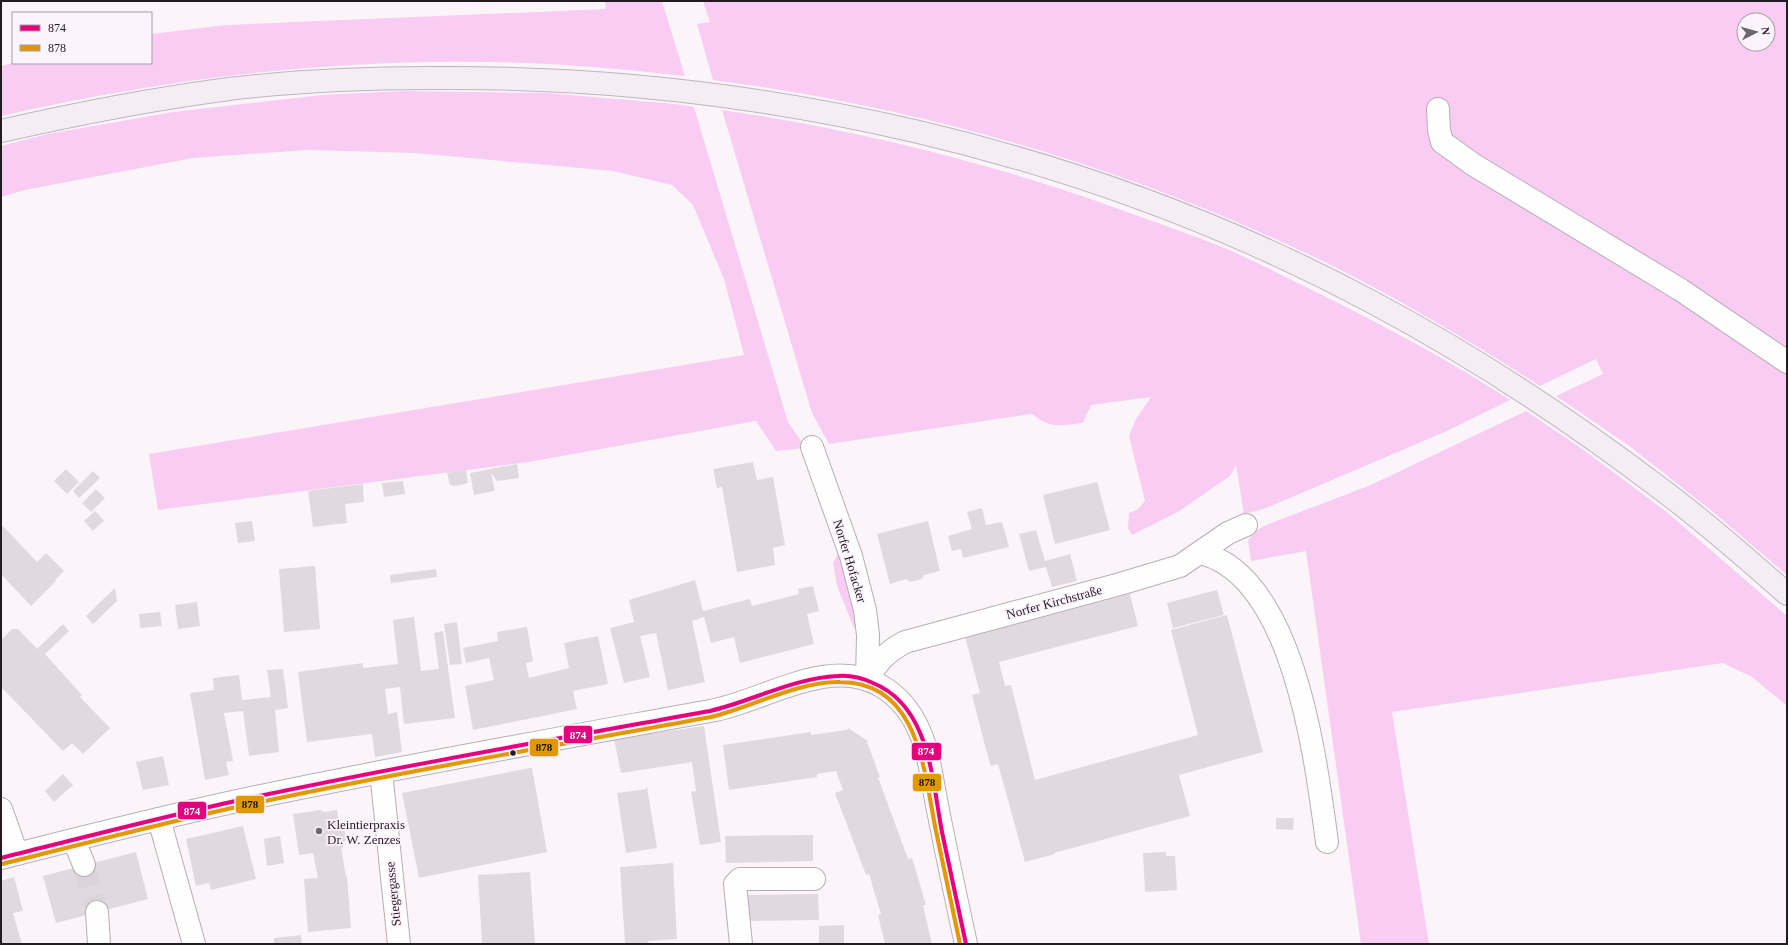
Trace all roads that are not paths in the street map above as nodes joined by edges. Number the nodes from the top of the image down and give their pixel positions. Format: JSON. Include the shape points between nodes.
{"nodes":[{"id":1,"x":1438,"y":109,"type":"dead end"},
{"id":2,"x":1,"y":130,"type":"edge"},
{"id":3,"x":1787,"y":362,"type":"edge"},
{"id":4,"x":812,"y":447,"type":"dead end"},
{"id":5,"x":1246,"y":525,"type":"dead end"},
{"id":6,"x":1201,"y":553,"type":"junction"},
{"id":7,"x":1787,"y":594,"type":"edge"},
{"id":8,"x":867,"y":679,"type":"junction"},
{"id":9,"x":381,"y":772,"type":"junction"},
{"id":10,"x":1,"y":808,"type":"edge"},
{"id":11,"x":159,"y":818,"type":"junction"},
{"id":12,"x":74,"y":840,"type":"junction"},
{"id":13,"x":1327,"y":842,"type":"dead end"},
{"id":14,"x":9,"y":856,"type":"edge"},
{"id":15,"x":84,"y":865,"type":"tunnel mouth"},
{"id":16,"x":814,"y":879,"type":"dead end"},
{"id":17,"x":97,"y":912,"type":"tunnel mouth"},
{"id":18,"x":100,"y":944,"type":"edge"},
{"id":19,"x":194,"y":944,"type":"edge"},
{"id":20,"x":399,"y":944,"type":"edge"},
{"id":21,"x":741,"y":944,"type":"edge"},
{"id":22,"x":966,"y":944,"type":"edge"}],
"edges":[{"from":1,"to":3,"type":"street","via":[[1442,142],[1474,165],[1681,290]]},
{"from":2,"to":7,"type":"main road","via":[[120,105],[234,89],[342,80],[485,77],[631,85],[770,102],[872,121],[966,143],[1148,202],[1234,236],[1370,301],[1517,387],[1606,447],[1707,525]]},
{"from":4,"to":8,"type":"street","name":"Norfer Hofacker","via":[[851,556],[865,610],[868,635]]},
{"from":5,"to":6,"type":"street","name":"Norfer Kirchstraße","via":[[1228,533]]},
{"from":6,"to":8,"type":"street","name":"Norfer Kirchstraße","via":[[1180,566],[905,642],[879,661]]},
{"from":6,"to":13,"type":"street","via":[[1212,556],[1241,576],[1266,610],[1278,632],[1300,693],[1309,730]]},
{"from":8,"to":9,"type":"street","via":[[839,675],[817,678],[722,709]]},
{"from":8,"to":22,"type":"street","via":[[895,696],[920,732]]},
{"from":9,"to":11,"type":"street"},
{"from":9,"to":20,"type":"street","name":"Stiegergasse"},
{"from":10,"to":14,"type":"street"},
{"from":11,"to":12,"type":"street"},
{"from":11,"to":19,"type":"street"},
{"from":12,"to":14,"type":"street"},
{"from":12,"to":15,"type":"street"},
{"from":16,"to":21,"type":"street","via":[[740,879],[735,884]]},
{"from":17,"to":18,"type":"street"}]}
